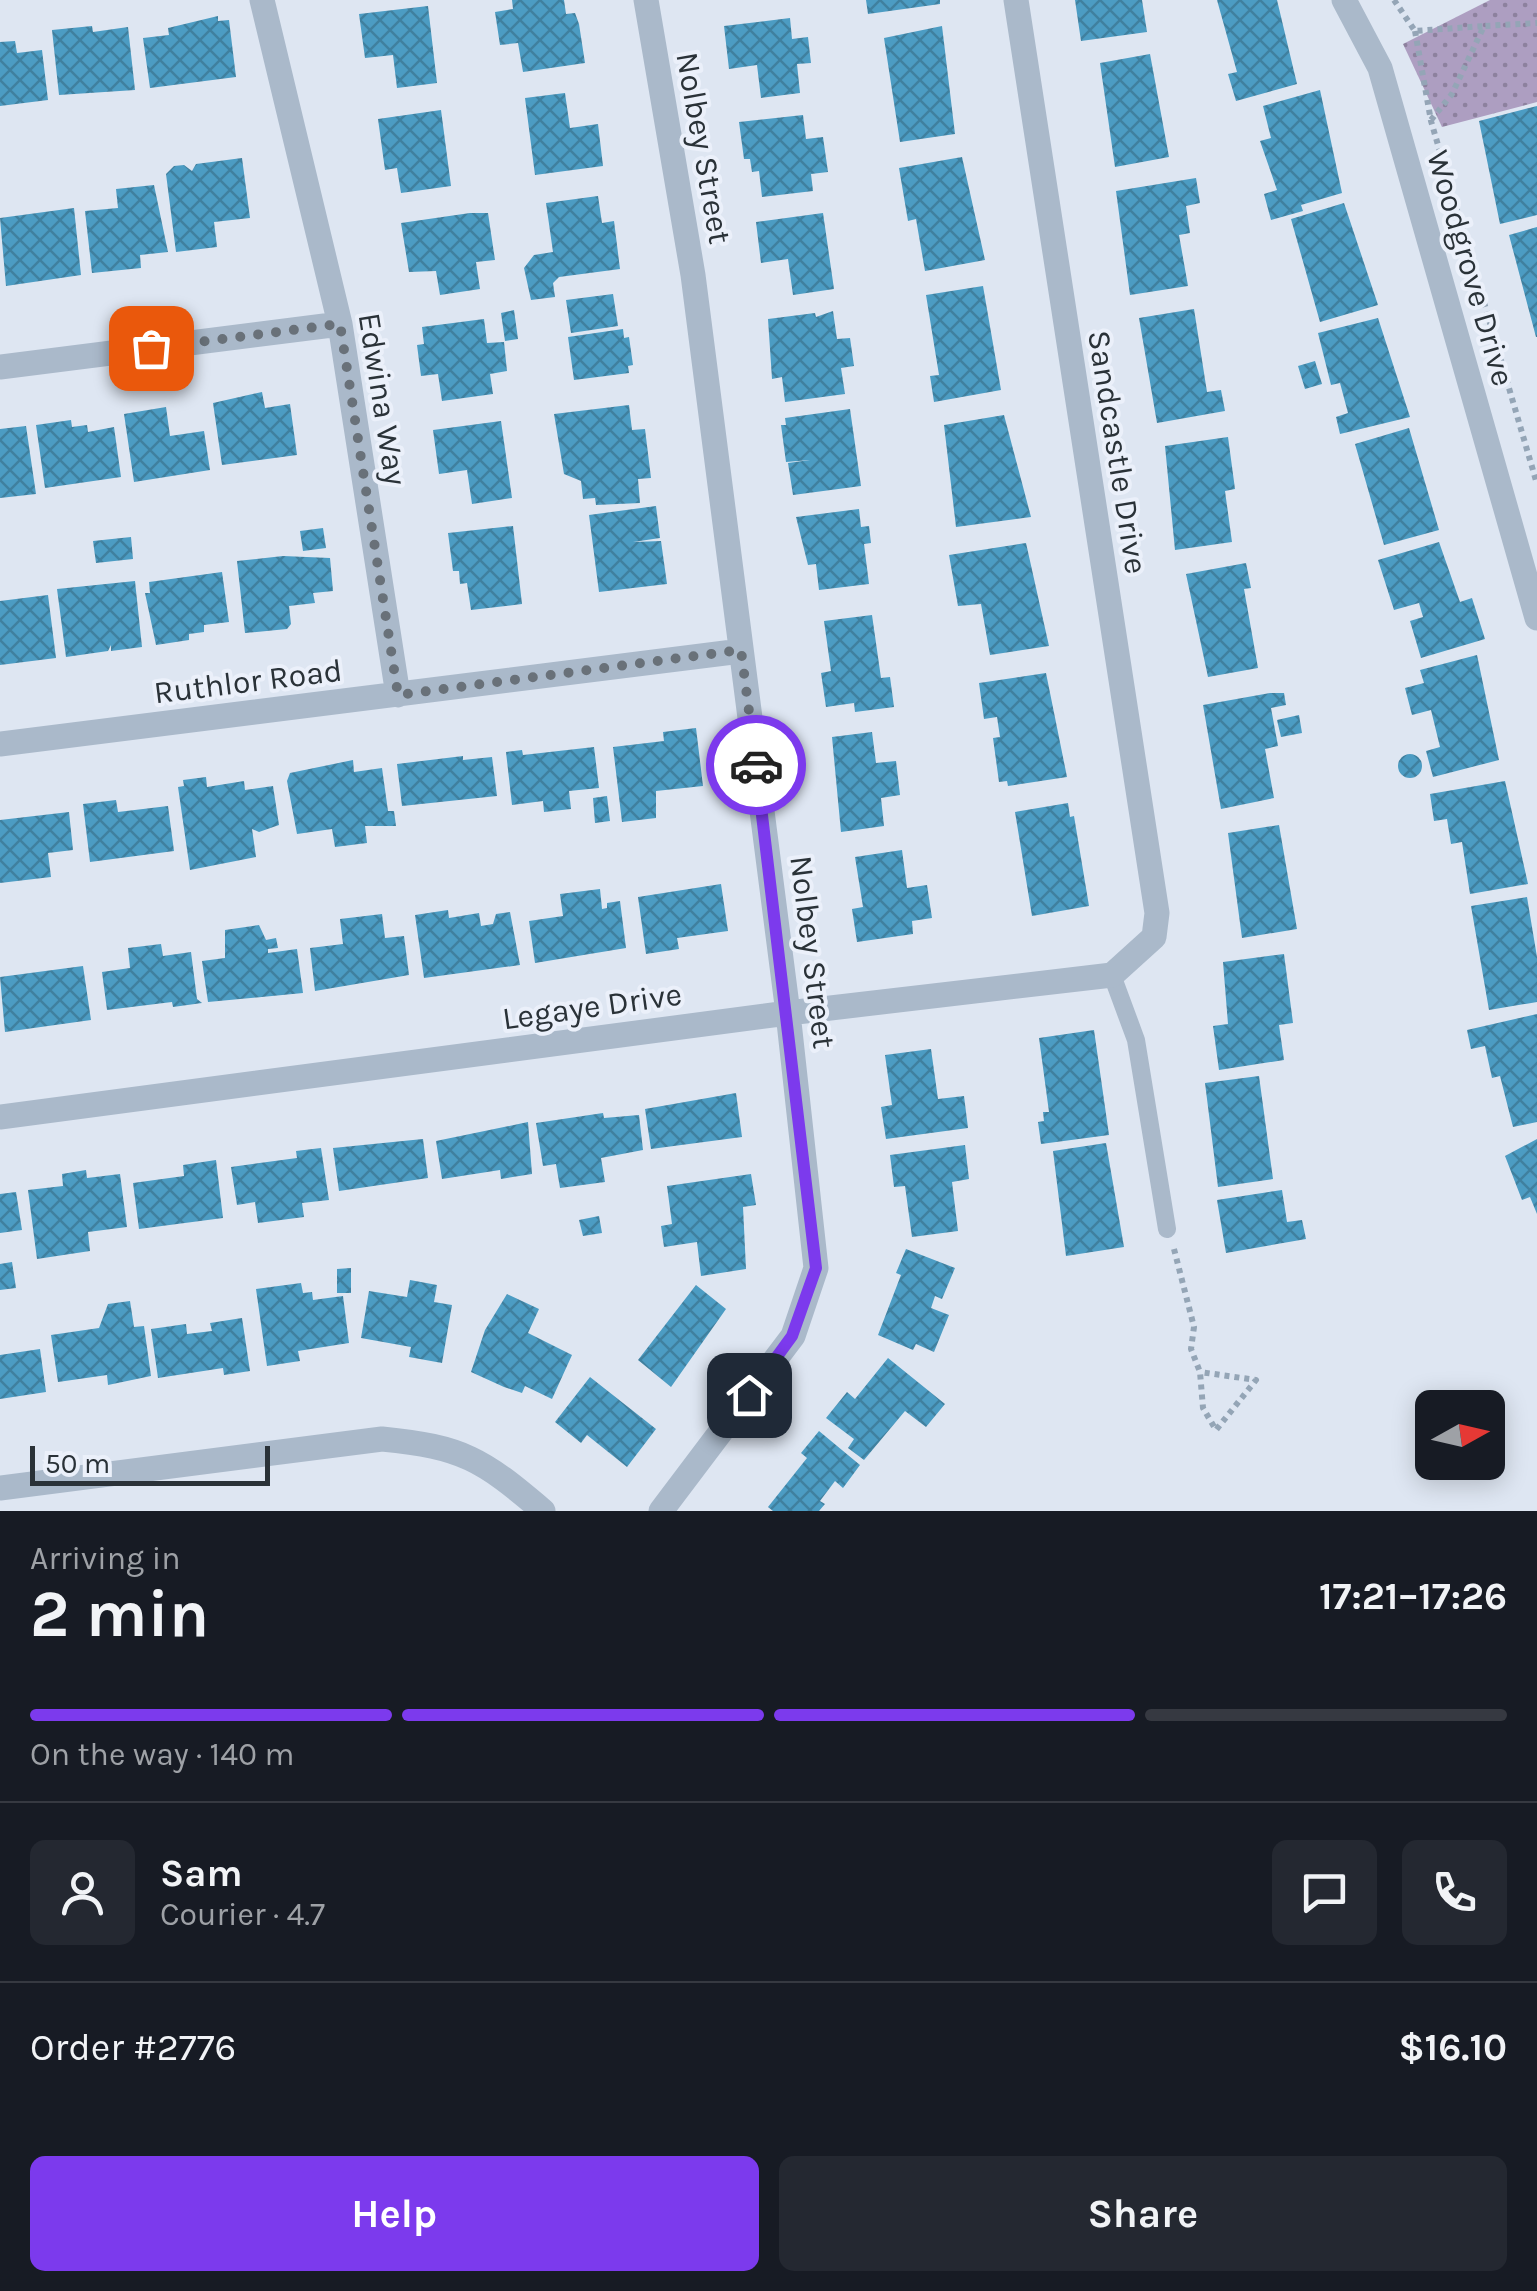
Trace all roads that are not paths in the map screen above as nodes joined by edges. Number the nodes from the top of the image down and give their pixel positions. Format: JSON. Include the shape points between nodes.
{"nodes":[{"id":1,"x":262,"y":0,"type":"edge"},
{"id":2,"x":646,"y":0,"type":"edge"},
{"id":3,"x":1016,"y":0,"type":"edge"},
{"id":4,"x":1344,"y":0,"type":"edge"},
{"id":5,"x":340,"y":324,"type":"junction"},
{"id":6,"x":0,"y":367,"type":"edge"},
{"id":7,"x":1537,"y":618,"type":"edge"},
{"id":8,"x":741,"y":650,"type":"junction"},
{"id":9,"x":398,"y":695,"type":"junction"},
{"id":10,"x":0,"y":744,"type":"edge"},
{"id":11,"x":1112,"y":975,"type":"junction"},
{"id":12,"x":788,"y":1013,"type":"junction"},
{"id":13,"x":0,"y":1118,"type":"edge"},
{"id":14,"x":1167,"y":1229,"type":"road end"},
{"id":15,"x":0,"y":1488,"type":"edge"},
{"id":16,"x":543,"y":1511,"type":"edge"},
{"id":17,"x":661,"y":1511,"type":"edge"}],
"edges":[{"from":1,"to":5,"type":"street","name":"Edwina Way"},
{"from":2,"to":8,"type":"street","name":"Nolbey Street","via":[[693,275]]},
{"from":3,"to":11,"type":"street","name":"Sandcastle Drive","via":[[1157,913],[1154,937]]},
{"from":4,"to":7,"type":"street","name":"Woodgrove Drive","via":[[1380,68]]},
{"from":5,"to":6,"type":"street"},
{"from":5,"to":9,"type":"street","name":"Edwina Way"},
{"from":8,"to":9,"type":"street","name":"Ruthlor Road"},
{"from":8,"to":12,"type":"street","name":"Nolbey Street"},
{"from":9,"to":10,"type":"street","name":"Ruthlor Road"},
{"from":11,"to":12,"type":"street","name":"Legaye Drive"},
{"from":11,"to":14,"type":"lane","via":[[1136,1040]]},
{"from":12,"to":13,"type":"street","name":"Legaye Drive"},
{"from":12,"to":17,"type":"street","name":"Nolbey Street","via":[[816,1268],[792,1336]]},
{"from":15,"to":16,"type":"street","via":[[382,1439],[438,1444],[485,1462]]}]}
